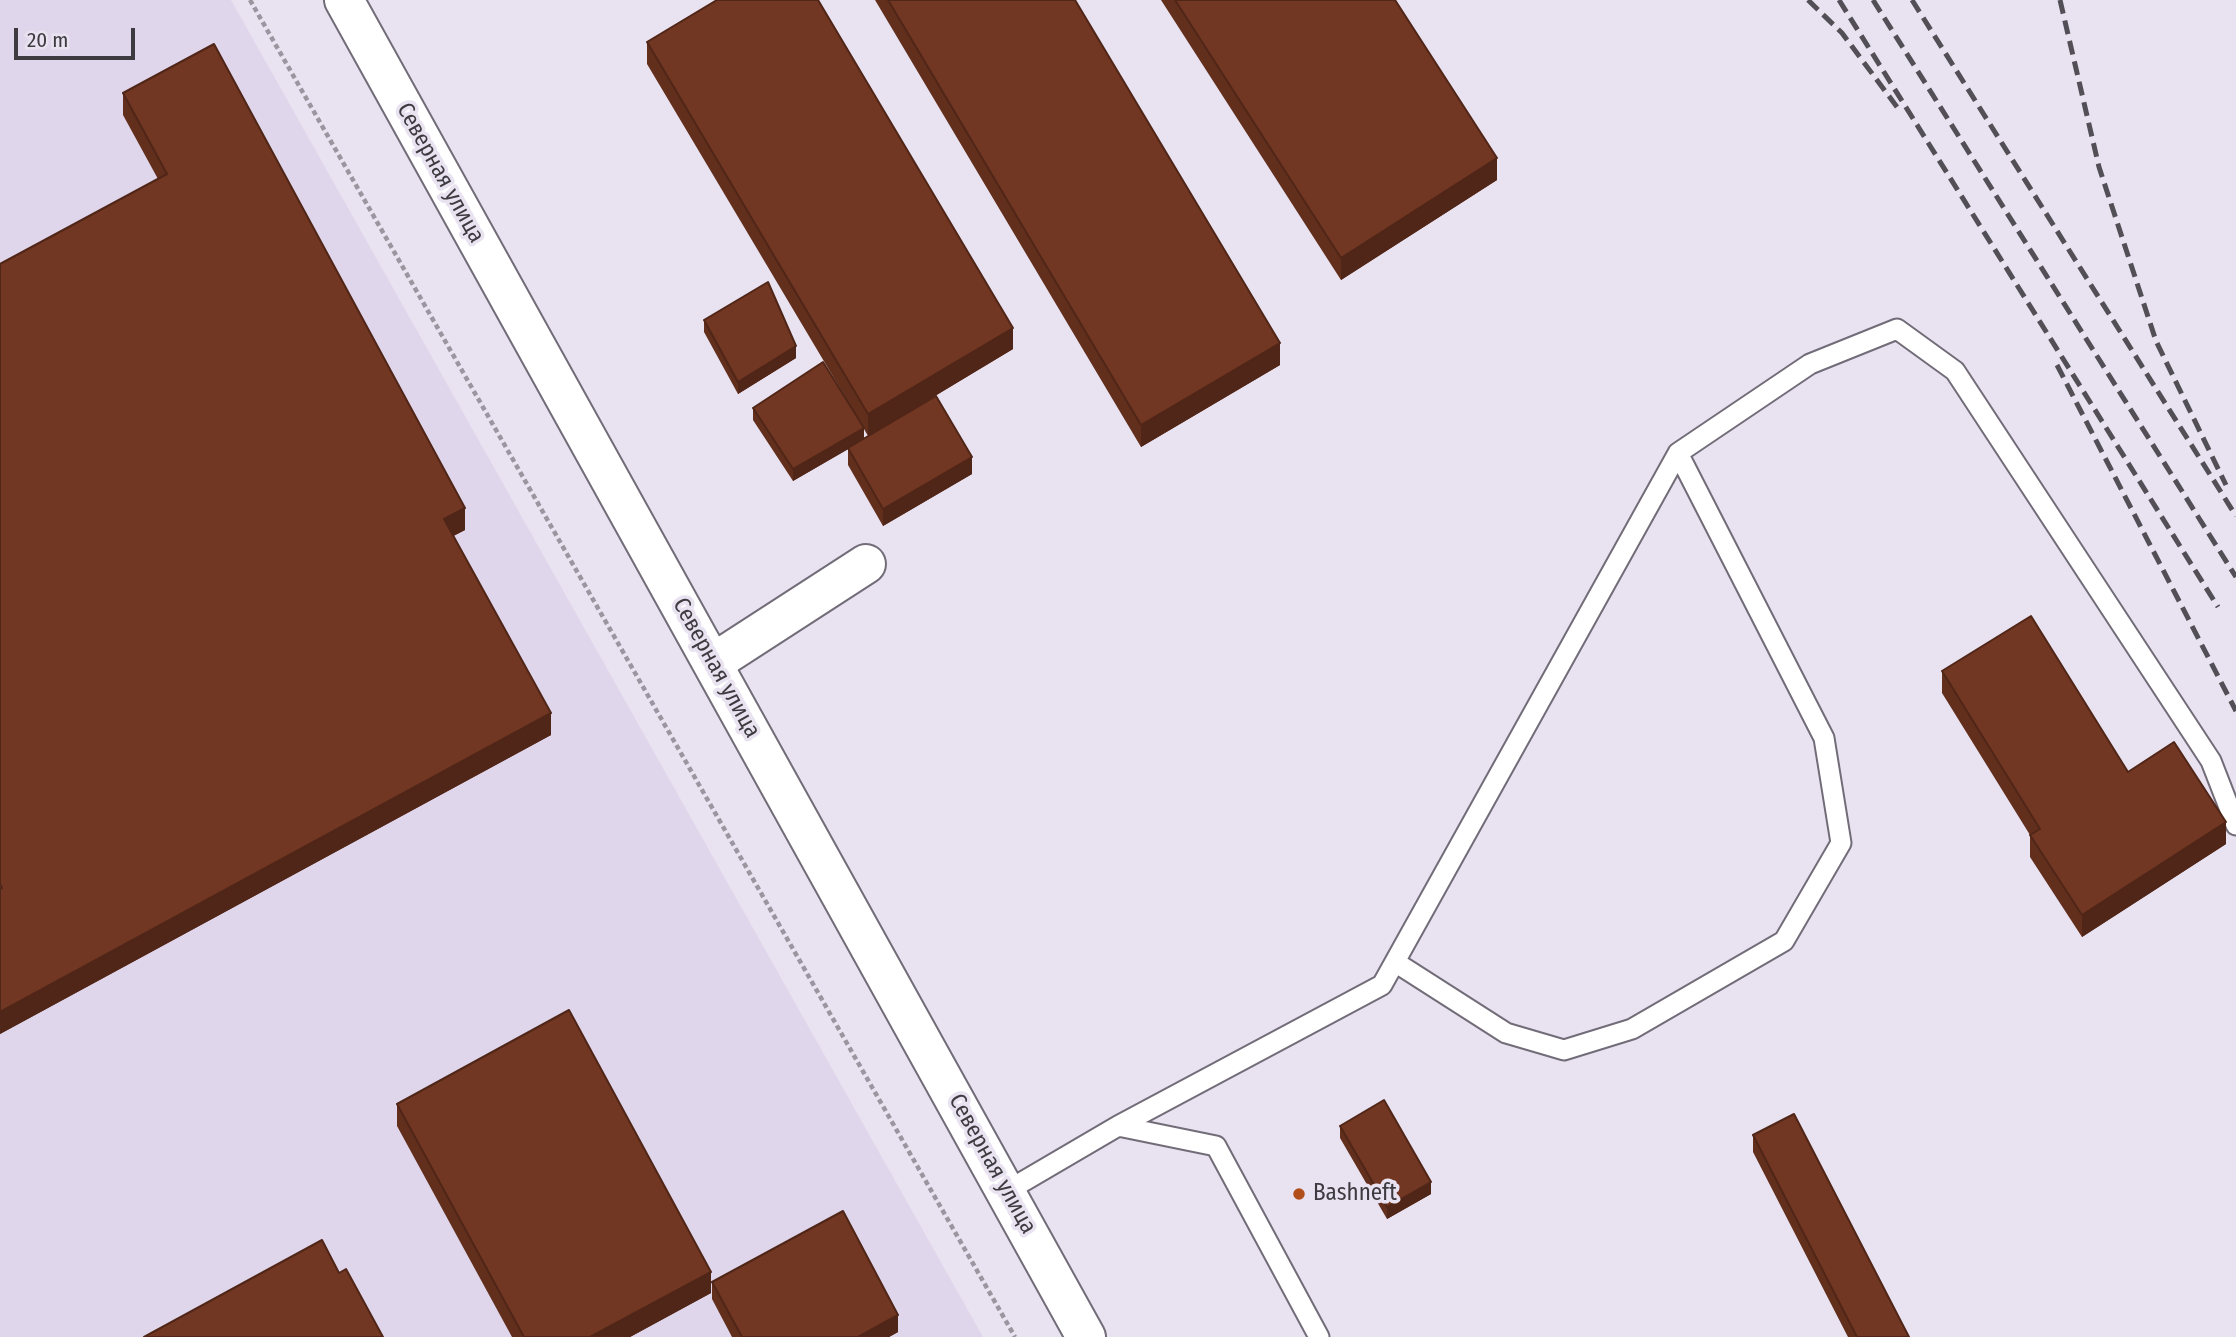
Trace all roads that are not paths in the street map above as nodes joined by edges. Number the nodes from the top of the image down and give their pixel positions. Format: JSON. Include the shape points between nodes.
{"nodes":[{"id":1,"x":344,"y":0,"type":"edge"},
{"id":2,"x":1678,"y":453,"type":"junction"},
{"id":3,"x":866,"y":564,"type":"dead end"},
{"id":4,"x":713,"y":663,"type":"junction"},
{"id":5,"x":2236,"y":825,"type":"edge"},
{"id":6,"x":1395,"y":962,"type":"junction"},
{"id":7,"x":1118,"y":1126,"type":"junction"},
{"id":8,"x":1007,"y":1191,"type":"junction"},
{"id":9,"x":1087,"y":1337,"type":"edge"},
{"id":10,"x":1319,"y":1337,"type":"edge"}],
"edges":[{"from":1,"to":4,"type":"main road","name":"Северная улица"},
{"from":2,"to":5,"type":"lane","via":[[1810,364],[1897,329],[1955,371],[2211,761]]},
{"from":2,"to":6,"type":"lane"},
{"from":2,"to":6,"type":"lane","via":[[1825,738],[1841,843],[1784,941],[1632,1029],[1564,1050],[1506,1033]]},
{"from":3,"to":4,"type":"main road"},
{"from":4,"to":8,"type":"main road","name":"Северная улица"},
{"from":6,"to":7,"type":"lane","via":[[1382,985]]},
{"from":7,"to":8,"type":"lane"},
{"from":7,"to":10,"type":"lane","via":[[1216,1146]]},
{"from":8,"to":9,"type":"main road","name":"Северная улица"}]}
